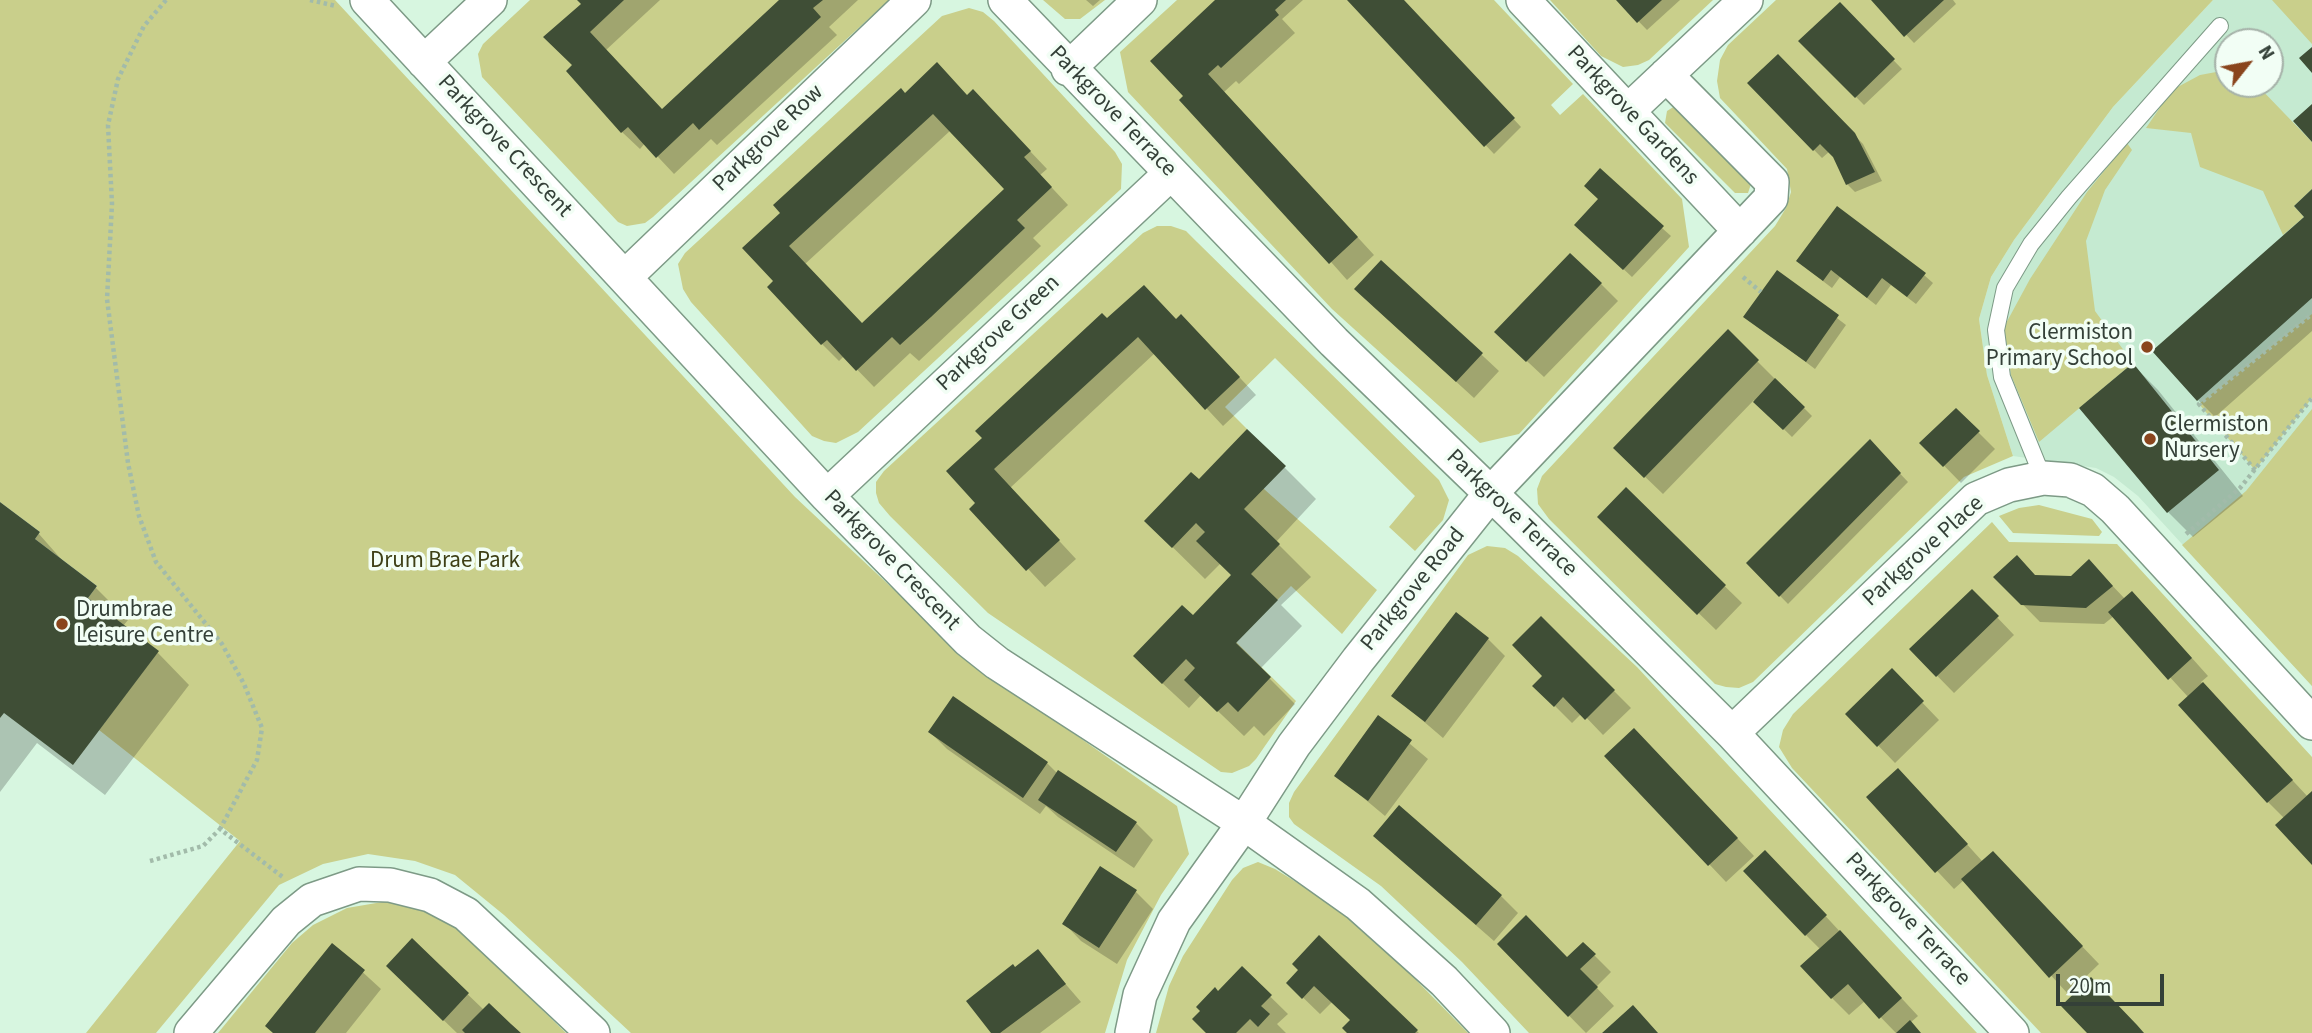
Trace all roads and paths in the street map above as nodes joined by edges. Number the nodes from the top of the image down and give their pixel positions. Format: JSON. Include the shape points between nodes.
{"nodes":[{"id":1,"x":166,"y":0,"type":"edge"},
{"id":2,"x":367,"y":0,"type":"edge"},
{"id":3,"x":491,"y":0,"type":"edge"},
{"id":4,"x":914,"y":0,"type":"edge"},
{"id":5,"x":1005,"y":0,"type":"edge"},
{"id":6,"x":1140,"y":0,"type":"edge"},
{"id":7,"x":1523,"y":0,"type":"edge"},
{"id":8,"x":1746,"y":0,"type":"edge"},
{"id":9,"x":2220,"y":26,"type":"dead end"},
{"id":10,"x":424,"y":62,"type":"junction"},
{"id":11,"x":1068,"y":69,"type":"junction"},
{"id":12,"x":1666,"y":75,"type":"junction"},
{"id":13,"x":1628,"y":111,"type":"junction"},
{"id":14,"x":1171,"y":173,"type":"junction"},
{"id":15,"x":1740,"y":231,"type":"junction"},
{"id":16,"x":625,"y":277,"type":"junction"},
{"id":17,"x":2312,"y":314,"type":"edge"},
{"id":18,"x":2312,"y":398,"type":"edge"},
{"id":19,"x":2255,"y":470,"type":"junction"},
{"id":20,"x":2043,"y":478,"type":"junction"},
{"id":21,"x":1491,"y":493,"type":"junction"},
{"id":22,"x":827,"y":496,"type":"junction"},
{"id":23,"x":2159,"y":558,"type":"junction"},
{"id":24,"x":2312,"y":723,"type":"edge"},
{"id":25,"x":1732,"y":733,"type":"junction"},
{"id":26,"x":1244,"y":823,"type":"junction"},
{"id":27,"x":220,"y":828,"type":"junction"},
{"id":28,"x":150,"y":861,"type":"dead end"},
{"id":29,"x":313,"y":900,"type":"junction"},
{"id":30,"x":191,"y":1033,"type":"edge"},
{"id":31,"x":593,"y":1033,"type":"edge"},
{"id":32,"x":1132,"y":1033,"type":"edge"},
{"id":33,"x":1493,"y":1033,"type":"edge"},
{"id":34,"x":2012,"y":1033,"type":"edge"}],
"edges":[{"from":1,"to":27,"type":"path","via":[[144,26],[118,79],[108,125],[112,204],[107,299],[139,516],[156,562],[222,644],[262,728],[257,760]]},
{"from":2,"to":10,"type":"street","name":"Parkgrove Crescent"},
{"from":3,"to":10,"type":"street"},
{"from":4,"to":16,"type":"street","name":"Parkgrove Row"},
{"from":5,"to":11,"type":"street","name":"Parkgrove Terrace"},
{"from":6,"to":11,"type":"street"},
{"from":7,"to":13,"type":"street","name":"Parkgrove Gardens"},
{"from":8,"to":12,"type":"street"},
{"from":9,"to":20,"type":"lane","via":[[2068,197],[2031,244],[2005,288],[1996,330],[2003,377]]},
{"from":10,"to":16,"type":"street","name":"Parkgrove Crescent"},
{"from":11,"to":14,"type":"street","name":"Parkgrove Terrace"},
{"from":12,"to":13,"type":"street"},
{"from":12,"to":15,"type":"street","name":"Parkgrove Road","via":[[1772,182],[1771,198]]},
{"from":13,"to":15,"type":"street","name":"Parkgrove Gardens"},
{"from":14,"to":21,"type":"street","name":"Parkgrove Terrace","via":[[1334,342]]},
{"from":14,"to":22,"type":"street","name":"Parkgrove Green"},
{"from":15,"to":21,"type":"street","name":"Parkgrove Road"},
{"from":16,"to":22,"type":"street","name":"Parkgrove Crescent"},
{"from":17,"to":19,"type":"path","via":[[2199,404]]},
{"from":18,"to":19,"type":"path"},
{"from":19,"to":23,"type":"path"},
{"from":20,"to":23,"type":"street","name":"Parkgrove Place","via":[[2070,481],[2093,491]]},
{"from":20,"to":25,"type":"street","name":"Parkgrove Place","via":[[1976,499]]},
{"from":21,"to":25,"type":"street","name":"Parkgrove Terrace"},
{"from":21,"to":26,"type":"street","name":"Parkgrove Road","via":[[1294,745]]},
{"from":22,"to":26,"type":"street","name":"Parkgrove Crescent","via":[[968,640],[997,663]]},
{"from":23,"to":24,"type":"street","name":"Parkgrove Place"},
{"from":25,"to":34,"type":"street","name":"Parkgrove Terrace"},
{"from":26,"to":32,"type":"street","name":"Parkgrove Road","via":[[1174,921],[1140,995]]},
{"from":26,"to":33,"type":"street","name":"Parkgrove Crescent","via":[[1368,912]]},
{"from":27,"to":28,"type":"path","via":[[203,846]]},
{"from":27,"to":29,"type":"path"},
{"from":29,"to":30,"type":"street","via":[[286,921]]},
{"from":29,"to":31,"type":"street","via":[[359,884],[390,885],[430,895],[466,914]]}]}
